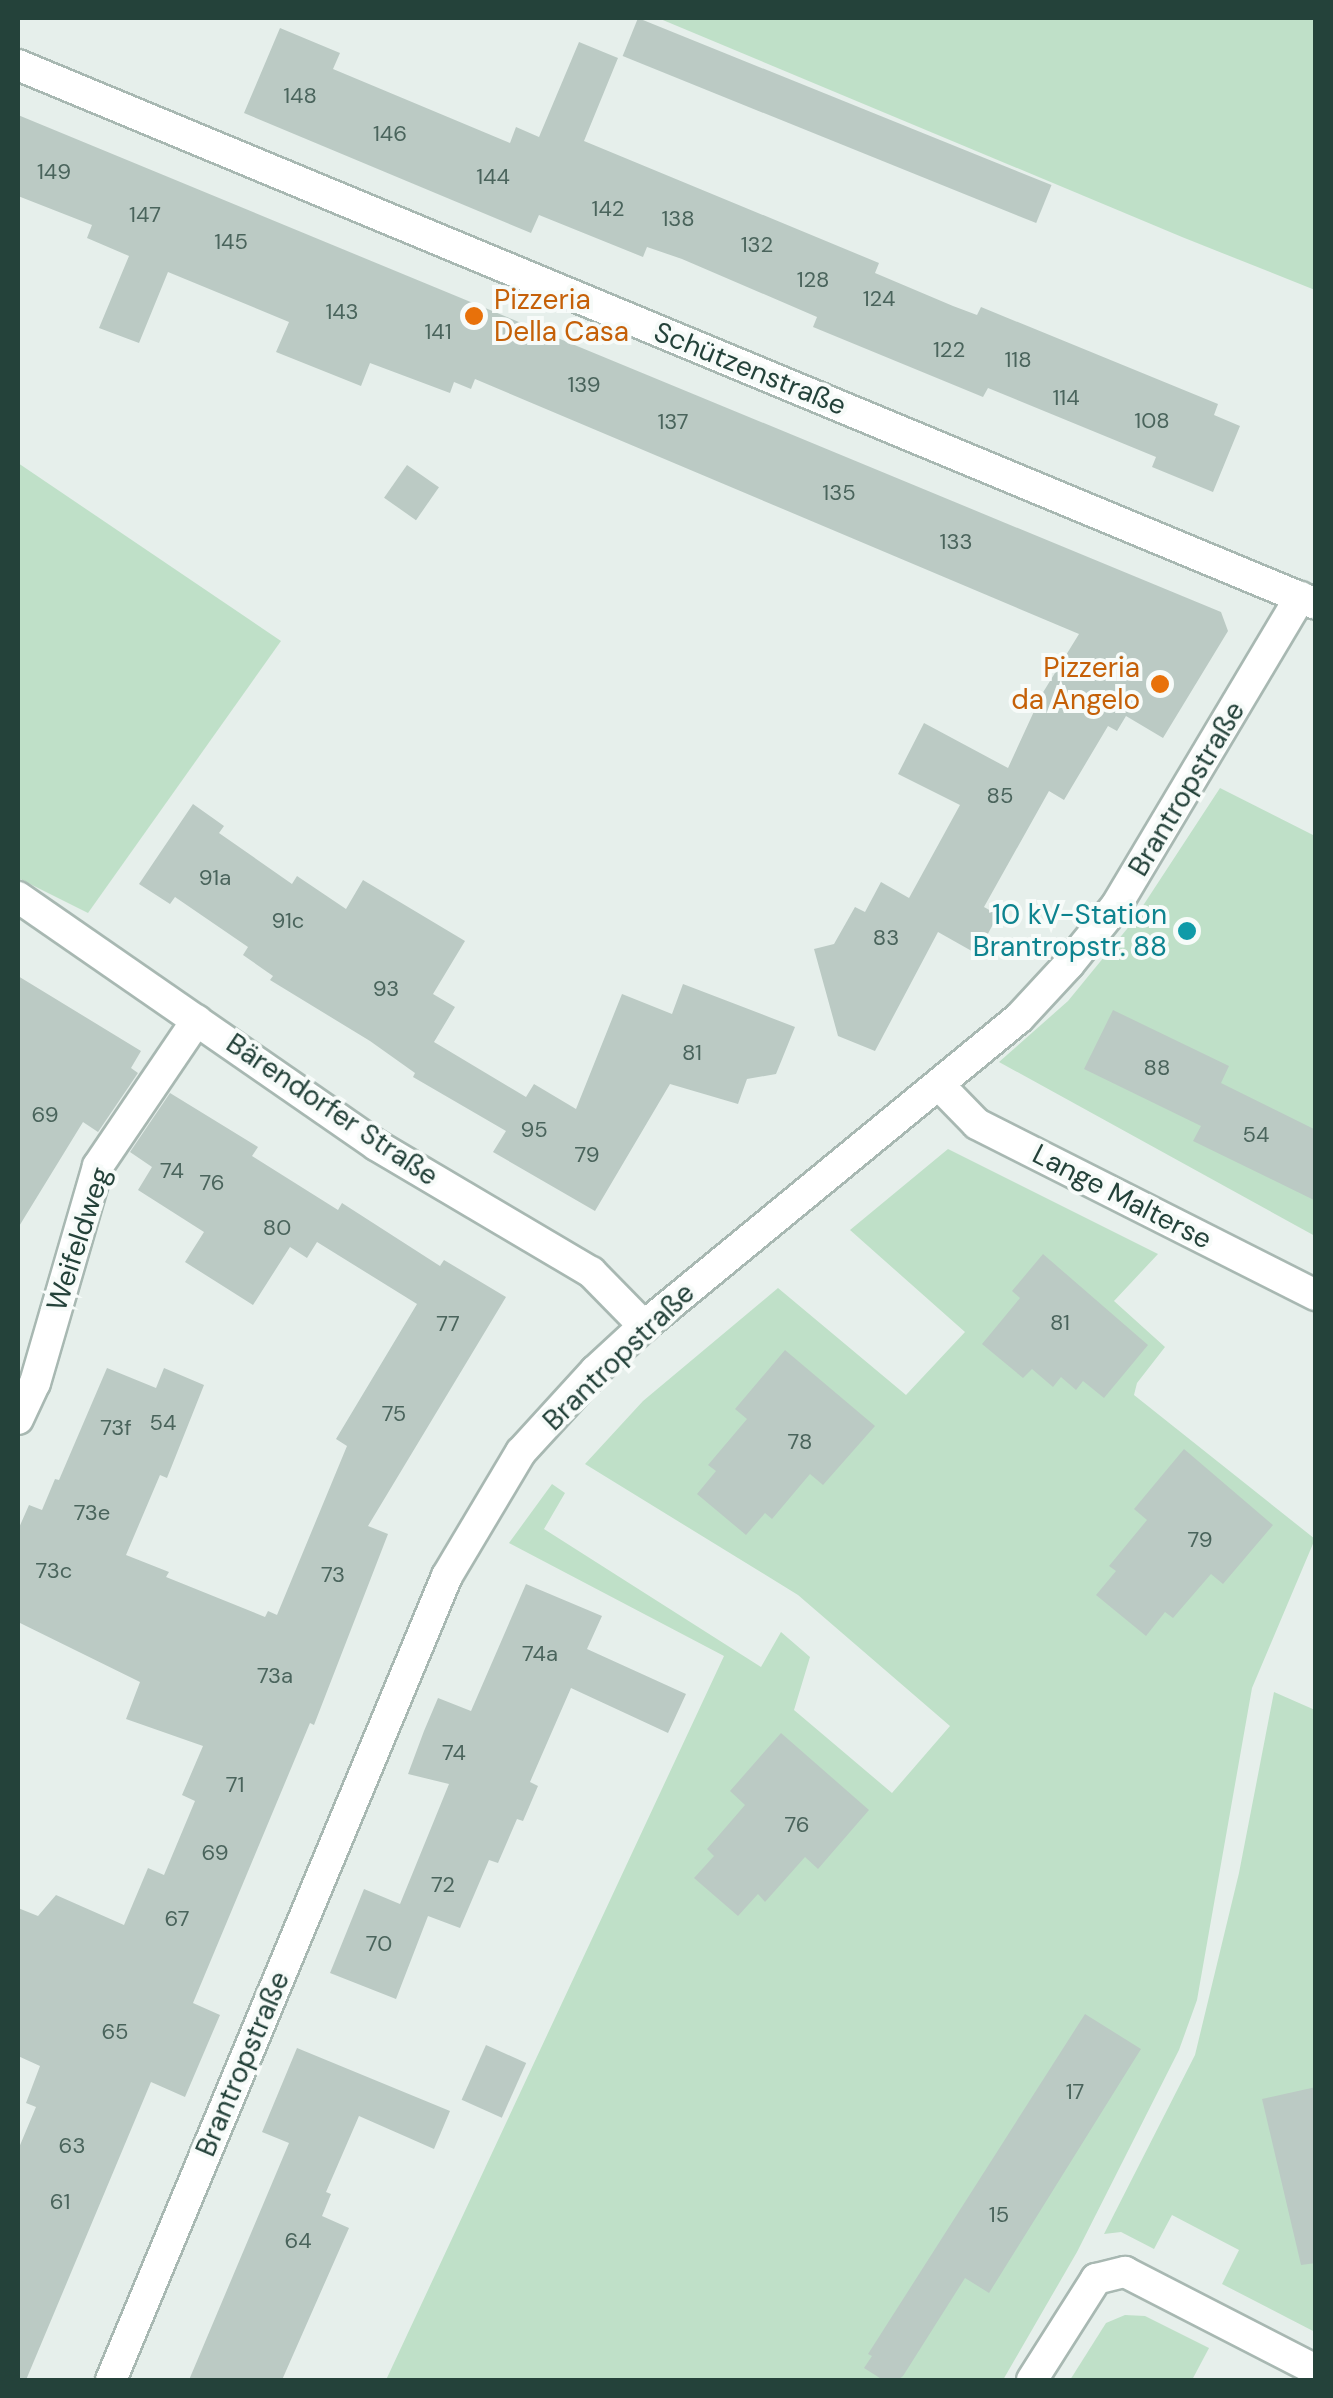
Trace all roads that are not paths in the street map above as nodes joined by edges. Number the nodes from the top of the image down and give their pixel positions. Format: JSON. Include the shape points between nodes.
{"nodes":[{"id":1,"x":18,"y":65,"type":"edge"},
{"id":2,"x":1308,"y":600,"type":"edge"},
{"id":3,"x":18,"y":897,"type":"edge"},
{"id":4,"x":197,"y":1020,"type":"junction"},
{"id":5,"x":939,"y":1085,"type":"junction"},
{"id":6,"x":1316,"y":1294,"type":"edge"},
{"id":7,"x":644,"y":1326,"type":"junction"},
{"id":8,"x":18,"y":1419,"type":"edge"},
{"id":9,"x":1316,"y":2370,"type":"edge"},
{"id":10,"x":111,"y":2380,"type":"edge"},
{"id":11,"x":1032,"y":2380,"type":"edge"}],
"edges":[{"from":1,"to":2,"type":"street","name":"Schützenstraße"},
{"from":2,"to":5,"type":"street","name":"Brantropstraße","via":[[1116,906],[1018,1018]]},
{"from":3,"to":4,"type":"street","name":"Bärendorfer Straße"},
{"from":4,"to":7,"type":"street","name":"Bärendorfer Straße","via":[[376,1145],[591,1272]]},
{"from":4,"to":8,"type":"street","name":"Weifeldweg","via":[[98,1166],[35,1383]]},
{"from":5,"to":6,"type":"street","name":"Lange Malterse","via":[[977,1124]]},
{"from":5,"to":7,"type":"street","name":"Brantropstraße"},
{"from":7,"to":10,"type":"street","name":"Brantropstraße","via":[[521,1452],[453,1563]]},
{"from":9,"to":11,"type":"street","via":[[1124,2272],[1096,2279]]}]}
